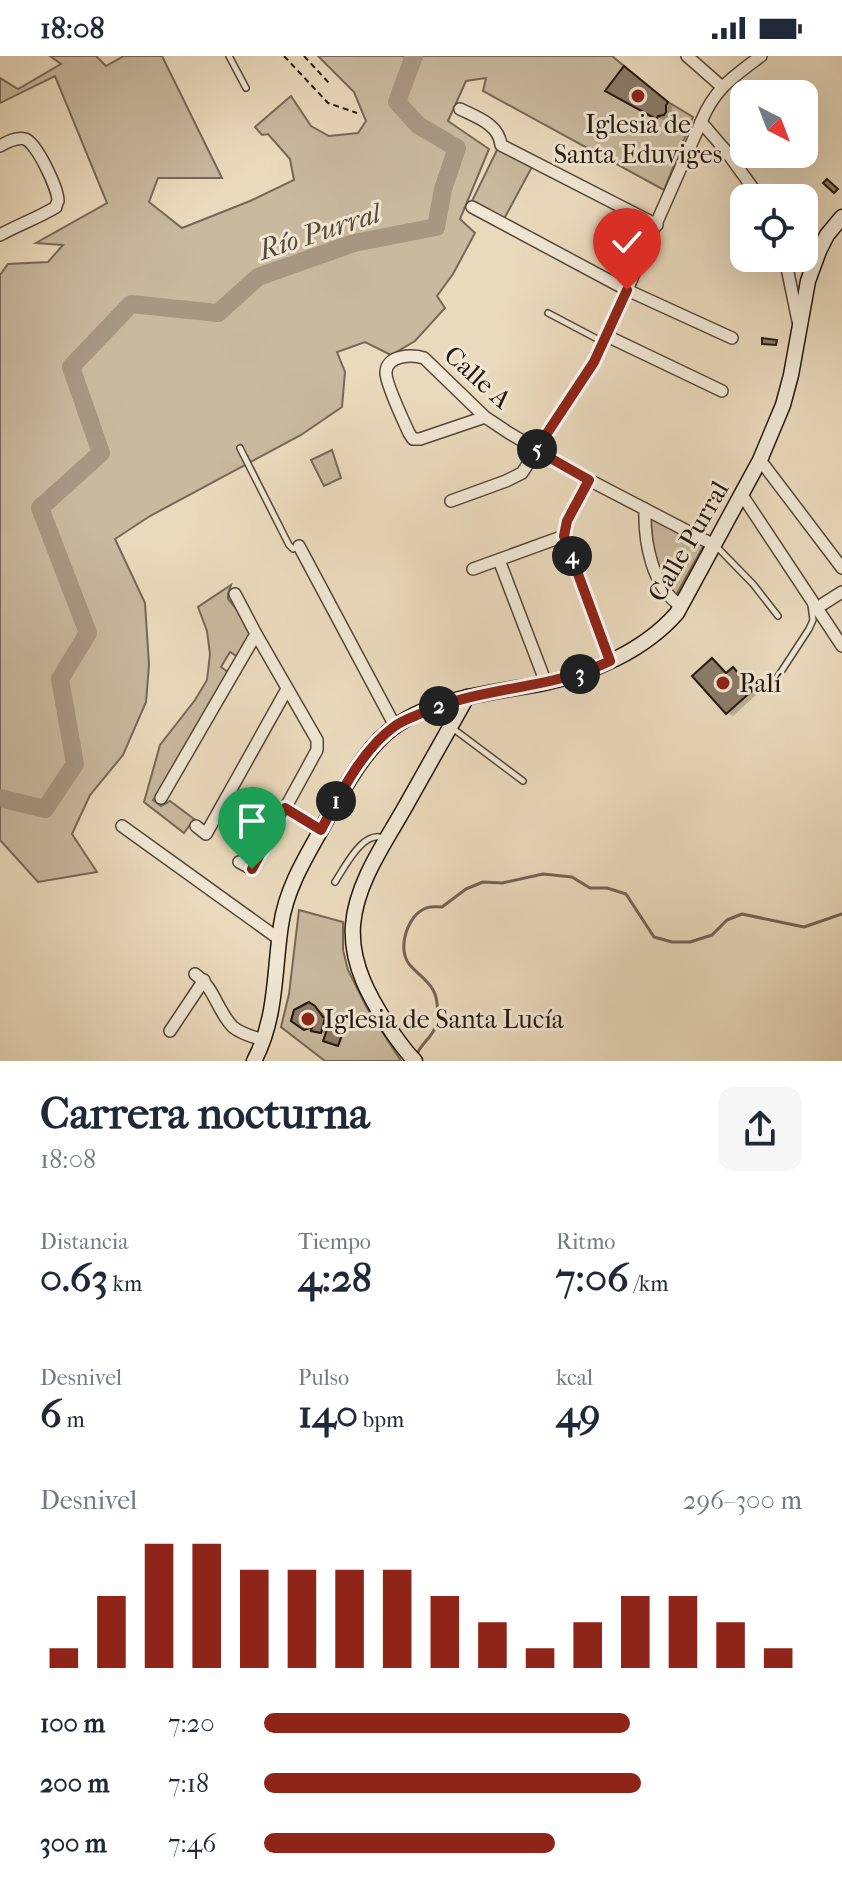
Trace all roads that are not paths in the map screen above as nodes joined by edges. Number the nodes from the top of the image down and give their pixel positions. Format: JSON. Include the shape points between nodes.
{"nodes":[{"id":1,"x":229,"y":56,"type":"edge"},
{"id":2,"x":687,"y":56,"type":"edge"},
{"id":3,"x":761,"y":56,"type":"edge"},
{"id":4,"x":721,"y":86,"type":"junction"},
{"id":5,"x":246,"y":88,"type":"dead end"},
{"id":6,"x":460,"y":109,"type":"dead end"},
{"id":7,"x":701,"y":122,"type":"junction"},
{"id":8,"x":0,"y":146,"type":"edge"},
{"id":9,"x":750,"y":184,"type":"edge"},
{"id":10,"x":472,"y":207,"type":"dead end"},
{"id":11,"x":842,"y":217,"type":"edge"},
{"id":12,"x":657,"y":225,"type":"junction"},
{"id":13,"x":0,"y":235,"type":"edge"},
{"id":14,"x":788,"y":272,"type":"edge"},
{"id":15,"x":627,"y":290,"type":"junction"},
{"id":16,"x":548,"y":313,"type":"dead end"},
{"id":17,"x":799,"y":325,"type":"junction"},
{"id":18,"x":732,"y":338,"type":"dead end"},
{"id":19,"x":605,"y":339,"type":"junction"},
{"id":20,"x":722,"y":391,"type":"dead end"},
{"id":21,"x":485,"y":417,"type":"junction"},
{"id":22,"x":240,"y":448,"type":"dead end"},
{"id":23,"x":536,"y":450,"type":"junction"},
{"id":24,"x":760,"y":460,"type":"junction"},
{"id":25,"x":589,"y":480,"type":"junction"},
{"id":26,"x":742,"y":495,"type":"junction"},
{"id":27,"x":451,"y":501,"type":"dead end"},
{"id":28,"x":645,"y":509,"type":"junction"},
{"id":29,"x":564,"y":536,"type":"junction"},
{"id":30,"x":714,"y":545,"type":"junction"},
{"id":31,"x":299,"y":546,"type":"joint"},
{"id":32,"x":499,"y":560,"type":"junction"},
{"id":33,"x":842,"y":568,"type":"edge"},
{"id":34,"x":473,"y":569,"type":"dead end"},
{"id":35,"x":842,"y":592,"type":"edge"},
{"id":36,"x":235,"y":594,"type":"dead end"},
{"id":37,"x":811,"y":600,"type":"junction"},
{"id":38,"x":823,"y":604,"type":"dead end"},
{"id":39,"x":681,"y":606,"type":"junction"},
{"id":40,"x":778,"y":616,"type":"dead end"},
{"id":41,"x":256,"y":634,"type":"junction"},
{"id":42,"x":842,"y":646,"type":"edge"},
{"id":43,"x":610,"y":661,"type":"junction"},
{"id":44,"x":775,"y":681,"type":"dead end"},
{"id":45,"x":546,"y":683,"type":"junction"},
{"id":46,"x":287,"y":689,"type":"junction"},
{"id":47,"x":467,"y":697,"type":"junction"},
{"id":48,"x":395,"y":726,"type":"junction"},
{"id":49,"x":450,"y":727,"type":"junction"},
{"id":50,"x":523,"y":781,"type":"dead end"},
{"id":51,"x":161,"y":798,"type":"dead end"},
{"id":52,"x":285,"y":808,"type":"junction"},
{"id":53,"x":122,"y":826,"type":"dead end"},
{"id":54,"x":196,"y":826,"type":"dead end"},
{"id":55,"x":321,"y":830,"type":"junction"},
{"id":56,"x":387,"y":839,"type":"junction"},
{"id":57,"x":239,"y":862,"type":"dead end"},
{"id":58,"x":335,"y":882,"type":"dead end"},
{"id":59,"x":279,"y":939,"type":"junction"},
{"id":60,"x":170,"y":1031,"type":"dead end"},
{"id":61,"x":263,"y":1040,"type":"junction"},
{"id":62,"x":411,"y":1057,"type":"edge"},
{"id":63,"x":254,"y":1061,"type":"edge"}],
"edges":[{"from":1,"to":5,"type":"lane"},
{"from":2,"to":4,"type":"street"},
{"from":3,"to":4,"type":"street"},
{"from":4,"to":7,"type":"street"},
{"from":6,"to":12,"type":"street","via":[[491,125],[501,145]]},
{"from":7,"to":9,"type":"street"},
{"from":7,"to":12,"type":"street"},
{"from":8,"to":13,"type":"street","via":[[12,140],[34,146],[58,203]]},
{"from":10,"to":15,"type":"street"},
{"from":11,"to":17,"type":"street","name":"Calle Purral","via":[[819,251]]},
{"from":12,"to":15,"type":"street"},
{"from":14,"to":17,"type":"street"},
{"from":15,"to":18,"type":"street"},
{"from":15,"to":19,"type":"street"},
{"from":16,"to":19,"type":"lane"},
{"from":17,"to":24,"type":"street","name":"Calle Purral","via":[[783,405]]},
{"from":19,"to":20,"type":"street"},
{"from":19,"to":23,"type":"street"},
{"from":21,"to":21,"type":"street","name":"Calle A","via":[[424,358],[396,359],[385,371],[413,439]]},
{"from":21,"to":23,"type":"street","name":"Calle A"},
{"from":22,"to":31,"type":"lane","via":[[289,545]]},
{"from":23,"to":25,"type":"street","name":"Calle A"},
{"from":23,"to":27,"type":"street","via":[[522,473]]},
{"from":24,"to":26,"type":"street","name":"Calle Purral"},
{"from":24,"to":33,"type":"street"},
{"from":25,"to":28,"type":"street","name":"Calle A"},
{"from":25,"to":29,"type":"street"},
{"from":26,"to":30,"type":"street","name":"Calle Purral"},
{"from":26,"to":37,"type":"street"},
{"from":28,"to":30,"type":"street","name":"Calle A"},
{"from":28,"to":39,"type":"street","via":[[647,550],[664,591]]},
{"from":29,"to":32,"type":"street"},
{"from":29,"to":43,"type":"street"},
{"from":30,"to":39,"type":"street","name":"Calle Purral"},
{"from":30,"to":40,"type":"lane"},
{"from":31,"to":48,"type":"street"},
{"from":32,"to":34,"type":"street"},
{"from":32,"to":45,"type":"street"},
{"from":35,"to":38,"type":"street"},
{"from":36,"to":41,"type":"street"},
{"from":37,"to":42,"type":"street"},
{"from":37,"to":44,"type":"lane","via":[[813,620]]},
{"from":39,"to":43,"type":"street","name":"Calle Purral","via":[[665,627]]},
{"from":41,"to":46,"type":"street"},
{"from":41,"to":51,"type":"street"},
{"from":43,"to":45,"type":"street","name":"Calle Purral"},
{"from":45,"to":47,"type":"street","name":"Calle Purral"},
{"from":46,"to":52,"type":"street","via":[[318,745]]},
{"from":46,"to":54,"type":"street","via":[[206,834]]},
{"from":47,"to":48,"type":"street","name":"Calle Purral"},
{"from":47,"to":49,"type":"street"},
{"from":48,"to":55,"type":"street","name":"Calle Purral","via":[[364,759]]},
{"from":49,"to":50,"type":"lane"},
{"from":49,"to":56,"type":"street"},
{"from":52,"to":55,"type":"street"},
{"from":52,"to":57,"type":"street","via":[[252,869]]},
{"from":53,"to":59,"type":"street"},
{"from":55,"to":59,"type":"street","name":"Calle Purral","via":[[286,900]]},
{"from":56,"to":58,"type":"lane","via":[[373,836],[360,845]]},
{"from":56,"to":62,"type":"street","via":[[357,902],[354,953],[374,1004]]},
{"from":59,"to":61,"type":"street","name":"Calle Purral","via":[[272,1010]]},
{"from":60,"to":61,"type":"street","via":[[199,977],[233,1027]]},
{"from":61,"to":63,"type":"street","name":"Calle Purral"}]}
